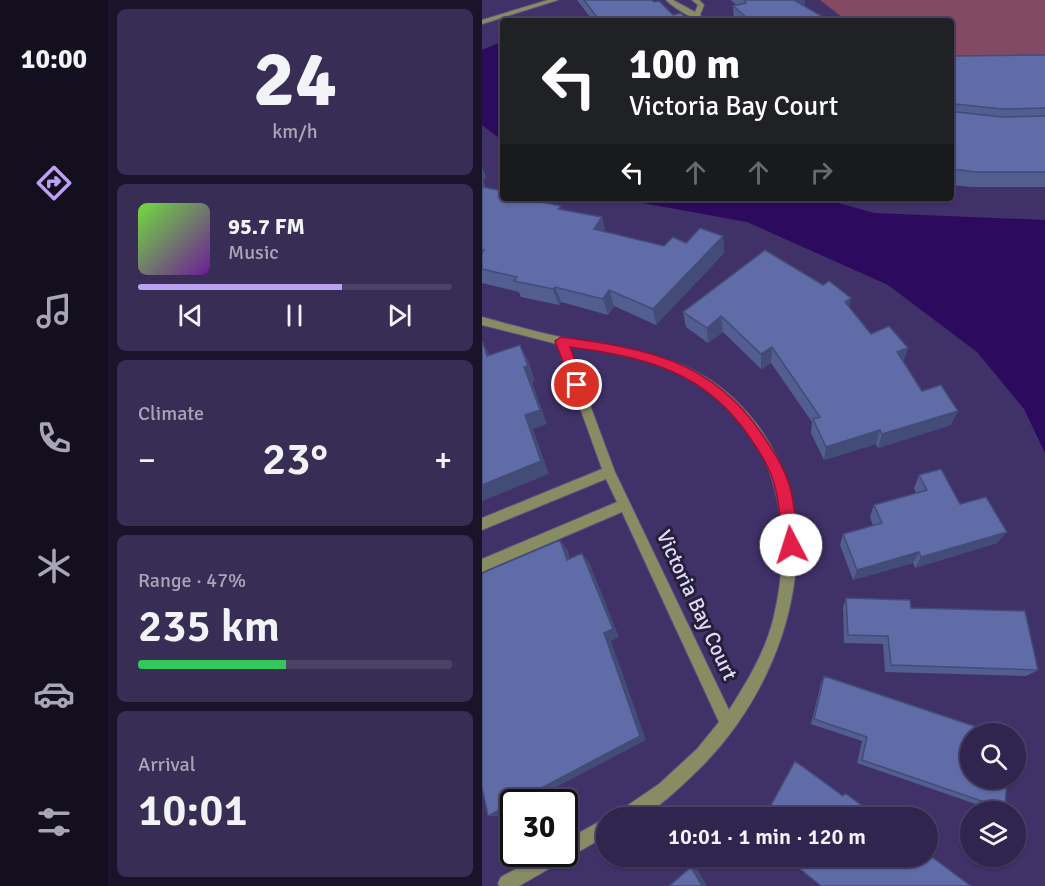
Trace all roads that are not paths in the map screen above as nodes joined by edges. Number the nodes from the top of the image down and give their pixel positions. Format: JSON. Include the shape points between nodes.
{"nodes":[{"id":1,"x":556,"y":0,"type":"edge"},
{"id":2,"x":670,"y":0,"type":"edge"},
{"id":3,"x":695,"y":0,"type":"edge"},
{"id":4,"x":697,"y":14,"type":"junction"},
{"id":5,"x":701,"y":18,"type":"edge"},
{"id":6,"x":482,"y":22,"type":"edge"},
{"id":7,"x":482,"y":321,"type":"edge"},
{"id":8,"x":561,"y":341,"type":"junction"},
{"id":9,"x":610,"y":472,"type":"junction"},
{"id":10,"x":626,"y":505,"type":"junction"},
{"id":11,"x":482,"y":524,"type":"edge"},
{"id":12,"x":482,"y":566,"type":"edge"},
{"id":13,"x":728,"y":724,"type":"junction"},
{"id":14,"x":639,"y":807,"type":"edge"},
{"id":15,"x":596,"y":833,"type":"edge"},
{"id":16,"x":578,"y":843,"type":"edge"},
{"id":17,"x":536,"y":867,"type":"edge"},
{"id":18,"x":507,"y":883,"type":"dead end"}],
"edges":[{"from":1,"to":6,"type":"street"},
{"from":2,"to":4,"type":"street","via":[[678,9]]},
{"from":3,"to":4,"type":"street","via":[[701,5]]},
{"from":4,"to":5,"type":"street"},
{"from":7,"to":8,"type":"street","name":"Victoria Bay Court"},
{"from":8,"to":9,"type":"street","name":"Victoria Bay Court"},
{"from":8,"to":13,"type":"street","name":"Victoria Bay Court","via":[[623,349],[683,369],[734,406],[771,458],[790,526],[791,565],[785,606],[771,649]]},
{"from":9,"to":10,"type":"street","name":"Victoria Bay Court"},
{"from":9,"to":11,"type":"street"},
{"from":10,"to":12,"type":"street"},
{"from":10,"to":13,"type":"street","name":"Victoria Bay Court"},
{"from":13,"to":14,"type":"street","name":"Victoria Bay Court","via":[[681,776]]},
{"from":15,"to":16,"type":"street"},
{"from":17,"to":18,"type":"street"}]}
